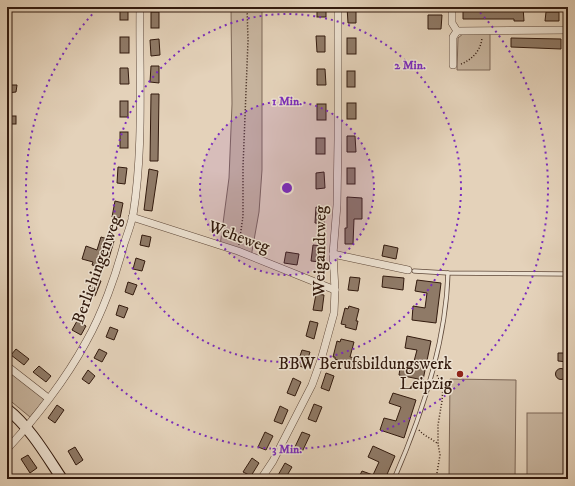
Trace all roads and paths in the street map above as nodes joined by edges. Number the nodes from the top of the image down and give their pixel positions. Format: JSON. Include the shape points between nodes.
{"nodes":[{"id":1,"x":140,"y":7,"type":"edge"},
{"id":2,"x":247,"y":7,"type":"edge"},
{"id":3,"x":338,"y":7,"type":"edge"},
{"id":4,"x":452,"y":7,"type":"edge"},
{"id":5,"x":483,"y":30,"type":"junction"},
{"id":6,"x":568,"y":30,"type":"edge"},
{"id":7,"x":457,"y":31,"type":"junction"},
{"id":8,"x":453,"y":65,"type":"joint"},
{"id":9,"x":132,"y":217,"type":"junction"},
{"id":10,"x":238,"y":251,"type":"junction"},
{"id":11,"x":333,"y":254,"type":"junction"},
{"id":12,"x":411,"y":271,"type":"joint"},
{"id":13,"x":448,"y":273,"type":"junction"},
{"id":14,"x":568,"y":274,"type":"edge"},
{"id":15,"x":335,"y":290,"type":"junction"},
{"id":16,"x":7,"y":366,"type":"edge"},
{"id":17,"x":432,"y":371,"type":"junction"},
{"id":18,"x":48,"y":398,"type":"junction"},
{"id":19,"x":7,"y":409,"type":"edge"},
{"id":20,"x":416,"y":426,"type":"junction"},
{"id":21,"x":26,"y":428,"type":"junction"},
{"id":22,"x":438,"y":444,"type":"junction"},
{"id":23,"x":7,"y":449,"type":"edge"},
{"id":24,"x":62,"y":479,"type":"edge"},
{"id":25,"x":261,"y":479,"type":"edge"},
{"id":26,"x":394,"y":479,"type":"edge"},
{"id":27,"x":436,"y":479,"type":"edge"}],
"edges":[{"from":1,"to":9,"type":"street","name":"Berlichingenweg","via":[[139,145]]},
{"from":2,"to":10,"type":"path","via":[[243,216]]},
{"from":3,"to":11,"type":"street","name":"Weigandtweg","via":[[337,205]]},
{"from":4,"to":7,"type":"street","via":[[452,23]]},
{"from":5,"to":6,"type":"street"},
{"from":5,"to":7,"type":"street"},
{"from":5,"to":8,"type":"path","via":[[482,42],[476,54],[462,64]]},
{"from":7,"to":8,"type":"street","via":[[453,37]]},
{"from":9,"to":10,"type":"street","name":"Weheweg"},
{"from":9,"to":18,"type":"street","name":"Berlichingenweg","via":[[120,260],[86,342]]},
{"from":10,"to":15,"type":"street","name":"Weheweg"},
{"from":11,"to":12,"type":"street"},
{"from":11,"to":15,"type":"street","name":"Weigandtweg"},
{"from":12,"to":13,"type":"lane"},
{"from":13,"to":14,"type":"lane"},
{"from":13,"to":17,"type":"lane","via":[[442,334]]},
{"from":15,"to":25,"type":"street","name":"Weigandtweg","via":[[334,313],[312,385]]},
{"from":16,"to":18,"type":"street"},
{"from":17,"to":20,"type":"lane"},
{"from":17,"to":22,"type":"path","via":[[440,378],[443,387]]},
{"from":18,"to":21,"type":"street","name":"Berlichingenweg"},
{"from":19,"to":21,"type":"main road"},
{"from":20,"to":22,"type":"path","via":[[423,435]]},
{"from":20,"to":26,"type":"lane"},
{"from":21,"to":23,"type":"street","name":"Berlichingenweg"},
{"from":21,"to":24,"type":"main road"},
{"from":22,"to":27,"type":"path","via":[[440,455]]}]}
